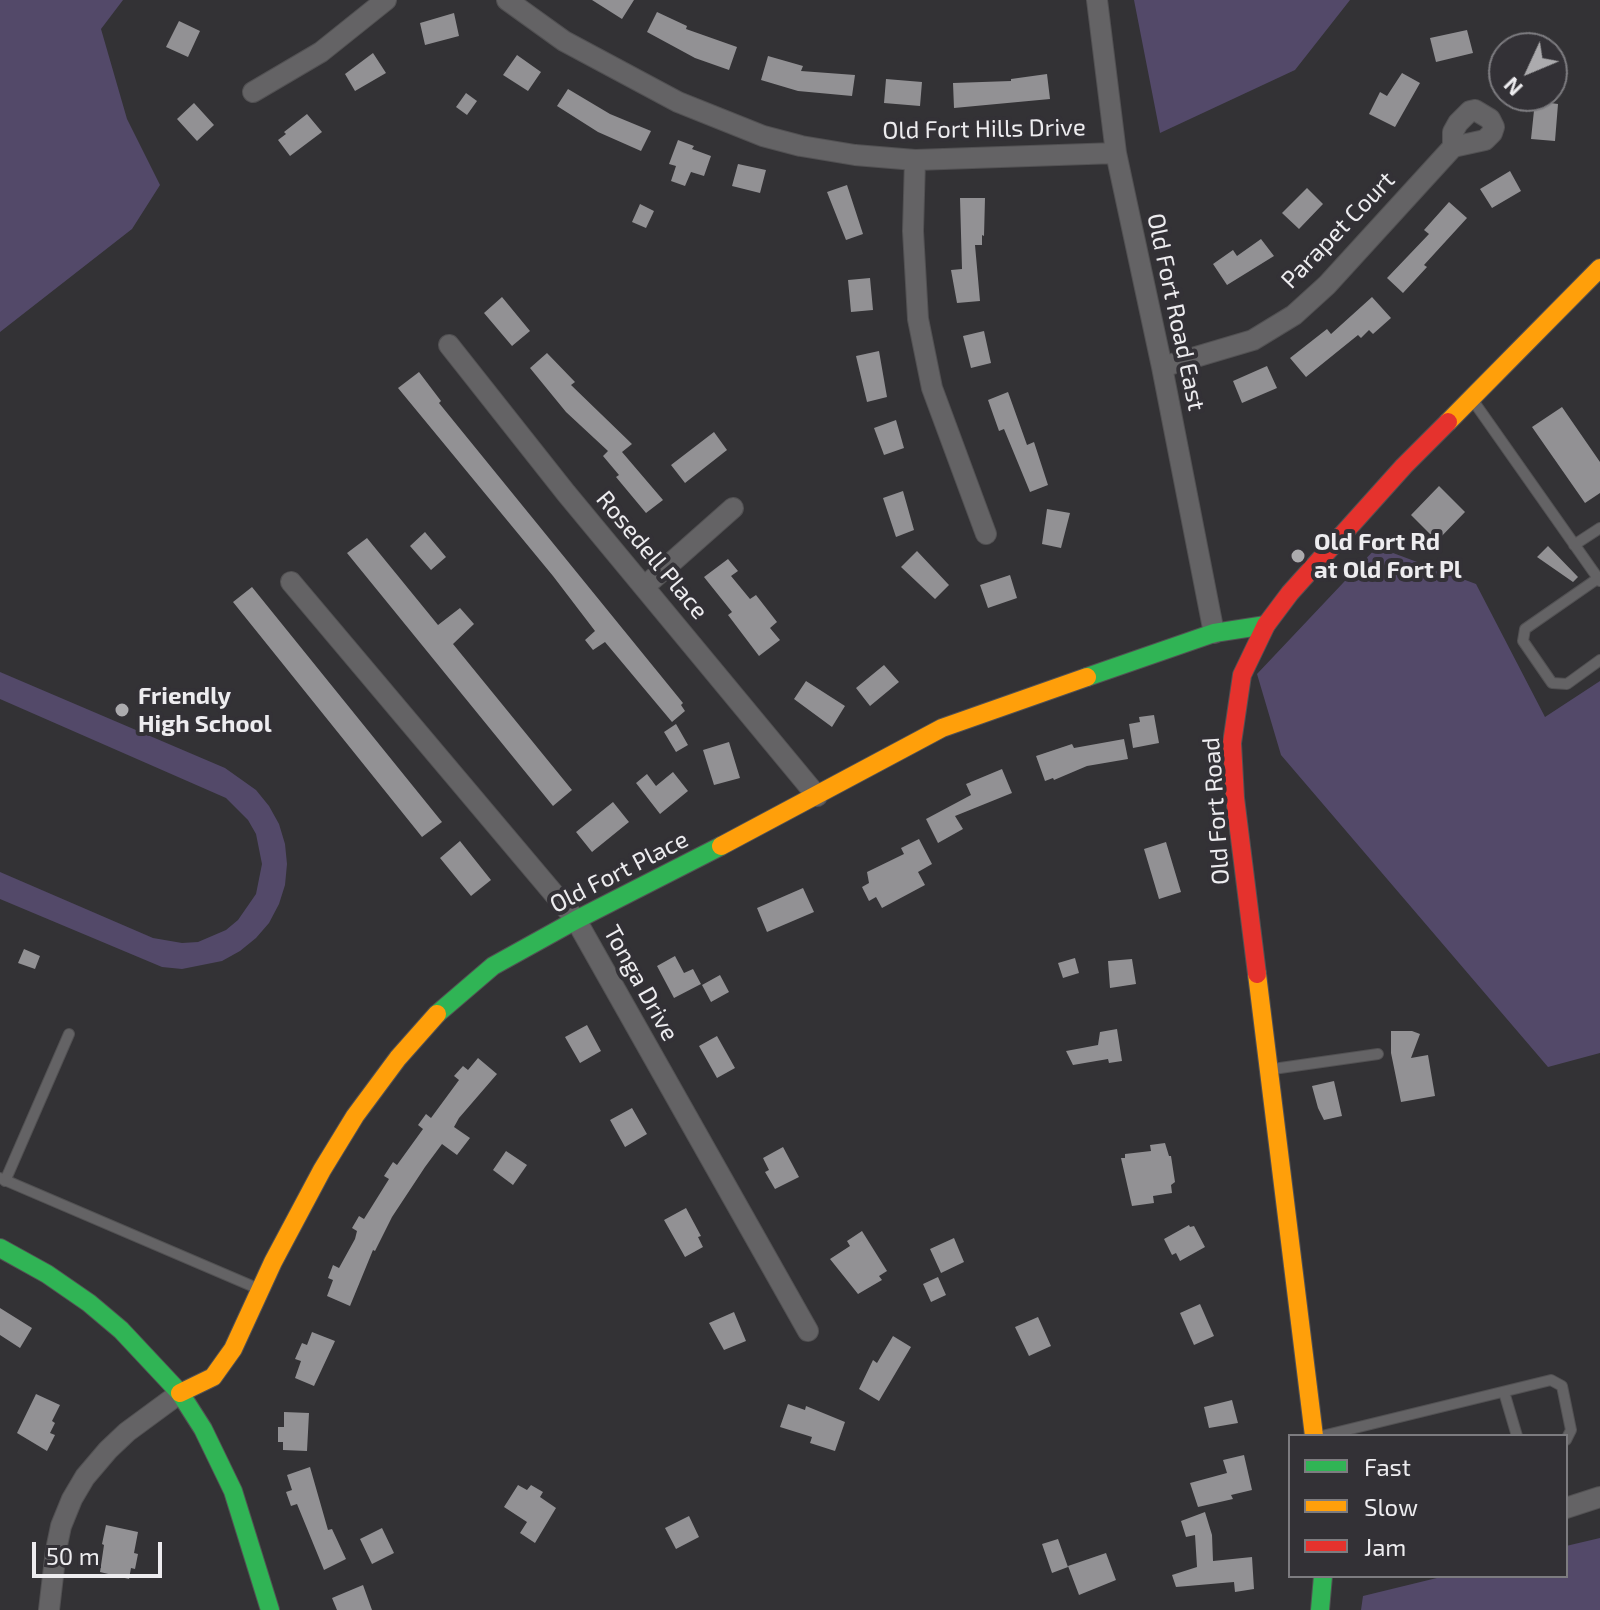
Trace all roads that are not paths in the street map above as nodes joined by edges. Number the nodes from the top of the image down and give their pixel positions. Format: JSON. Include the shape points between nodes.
{"nodes":[{"id":1,"x":386,"y":0,"type":"edge"},
{"id":2,"x":507,"y":0,"type":"edge"},
{"id":3,"x":1097,"y":0,"type":"edge"},
{"id":4,"x":253,"y":92,"type":"dead end"},
{"id":5,"x":1453,"y":147,"type":"dead end"},
{"id":6,"x":1116,"y":153,"type":"junction"},
{"id":7,"x":915,"y":160,"type":"junction"},
{"id":8,"x":1600,"y":268,"type":"edge"},
{"id":9,"x":449,"y":345,"type":"dead end"},
{"id":10,"x":1162,"y":367,"type":"junction"},
{"id":11,"x":1470,"y":397,"type":"junction"},
{"id":12,"x":733,"y":508,"type":"dead end"},
{"id":13,"x":1600,"y":528,"type":"edge"},
{"id":14,"x":986,"y":534,"type":"dead end"},
{"id":15,"x":1574,"y":545,"type":"junction"},
{"id":16,"x":1599,"y":579,"type":"edge"},
{"id":17,"x":291,"y":582,"type":"dead end"},
{"id":18,"x":645,"y":586,"type":"junction"},
{"id":19,"x":1266,"y":625,"type":"junction"},
{"id":20,"x":1214,"y":633,"type":"junction"},
{"id":21,"x":1600,"y":660,"type":"edge"},
{"id":22,"x":817,"y":796,"type":"junction"},
{"id":23,"x":576,"y":920,"type":"junction"},
{"id":24,"x":69,"y":1034,"type":"dead end"},
{"id":25,"x":1378,"y":1054,"type":"dead end"},
{"id":26,"x":1267,"y":1070,"type":"junction"},
{"id":27,"x":3,"y":1179,"type":"edge"},
{"id":28,"x":0,"y":1248,"type":"edge"},
{"id":29,"x":260,"y":1290,"type":"junction"},
{"id":30,"x":808,"y":1331,"type":"dead end"},
{"id":31,"x":1504,"y":1392,"type":"junction"},
{"id":32,"x":180,"y":1393,"type":"junction"},
{"id":33,"x":1314,"y":1434,"type":"edge"},
{"id":34,"x":1330,"y":1434,"type":"edge"},
{"id":35,"x":1516,"y":1434,"type":"edge"},
{"id":36,"x":1568,"y":1436,"type":"edge"},
{"id":37,"x":1600,"y":1497,"type":"edge"},
{"id":38,"x":1568,"y":1507,"type":"edge"},
{"id":39,"x":1323,"y":1578,"type":"edge"},
{"id":40,"x":49,"y":1610,"type":"edge"},
{"id":41,"x":270,"y":1610,"type":"edge"},
{"id":42,"x":1320,"y":1610,"type":"edge"}],
"edges":[{"from":1,"to":4,"type":"street","via":[[321,52]]},
{"from":2,"to":7,"type":"street","name":"Old Fort Hills Drive","via":[[603,63],[714,117],[801,146]]},
{"from":3,"to":6,"type":"street","name":"Old Fort Road East"},
{"from":5,"to":10,"type":"street","name":"Parapet Court","via":[[1294,315],[1253,340]]},
{"from":6,"to":7,"type":"street","name":"Old Fort Hills Drive"},
{"from":6,"to":10,"type":"street","name":"Old Fort Road East"},
{"from":7,"to":14,"type":"street","via":[[918,319],[932,388]]},
{"from":8,"to":11,"type":"main road","name":"Old Fort Road"},
{"from":9,"to":18,"type":"street","name":"Rosedell Place"},
{"from":10,"to":20,"type":"street","name":"Old Fort Road East"},
{"from":11,"to":15,"type":"lane"},
{"from":11,"to":19,"type":"main road","name":"Old Fort Road"},
{"from":12,"to":18,"type":"street"},
{"from":13,"to":15,"type":"lane"},
{"from":15,"to":16,"type":"lane"},
{"from":16,"to":21,"type":"lane","via":[[1525,629],[1523,641],[1552,683],[1567,684]]},
{"from":17,"to":23,"type":"street","name":"Tonga Drive"},
{"from":18,"to":22,"type":"street","name":"Rosedell Place"},
{"from":19,"to":20,"type":"main road","name":"Old Fort Place"},
{"from":19,"to":26,"type":"main road","name":"Old Fort Road","via":[[1242,675],[1232,743]]},
{"from":20,"to":22,"type":"main road","name":"Old Fort Place","via":[[942,728]]},
{"from":22,"to":23,"type":"main road","name":"Old Fort Place"},
{"from":23,"to":29,"type":"main road","name":"Old Fort Place","via":[[493,966],[444,1006],[398,1058],[322,1170]]},
{"from":23,"to":30,"type":"street","name":"Tonga Drive"},
{"from":24,"to":27,"type":"lane"},
{"from":25,"to":26,"type":"lane"},
{"from":26,"to":33,"type":"main road","name":"Old Fort Road"},
{"from":27,"to":29,"type":"lane"},
{"from":28,"to":32,"type":"main road","via":[[89,1303]]},
{"from":29,"to":32,"type":"main road","name":"Old Fort Place","via":[[233,1349],[213,1377]]},
{"from":31,"to":34,"type":"lane"},
{"from":31,"to":35,"type":"lane"},
{"from":31,"to":36,"type":"lane","via":[[1551,1380],[1562,1386]]},
{"from":32,"to":40,"type":"street","via":[[147,1415],[85,1477],[56,1550]]},
{"from":32,"to":41,"type":"main road","via":[[233,1491]]},
{"from":37,"to":38,"type":"street"},
{"from":39,"to":42,"type":"main road"}]}
